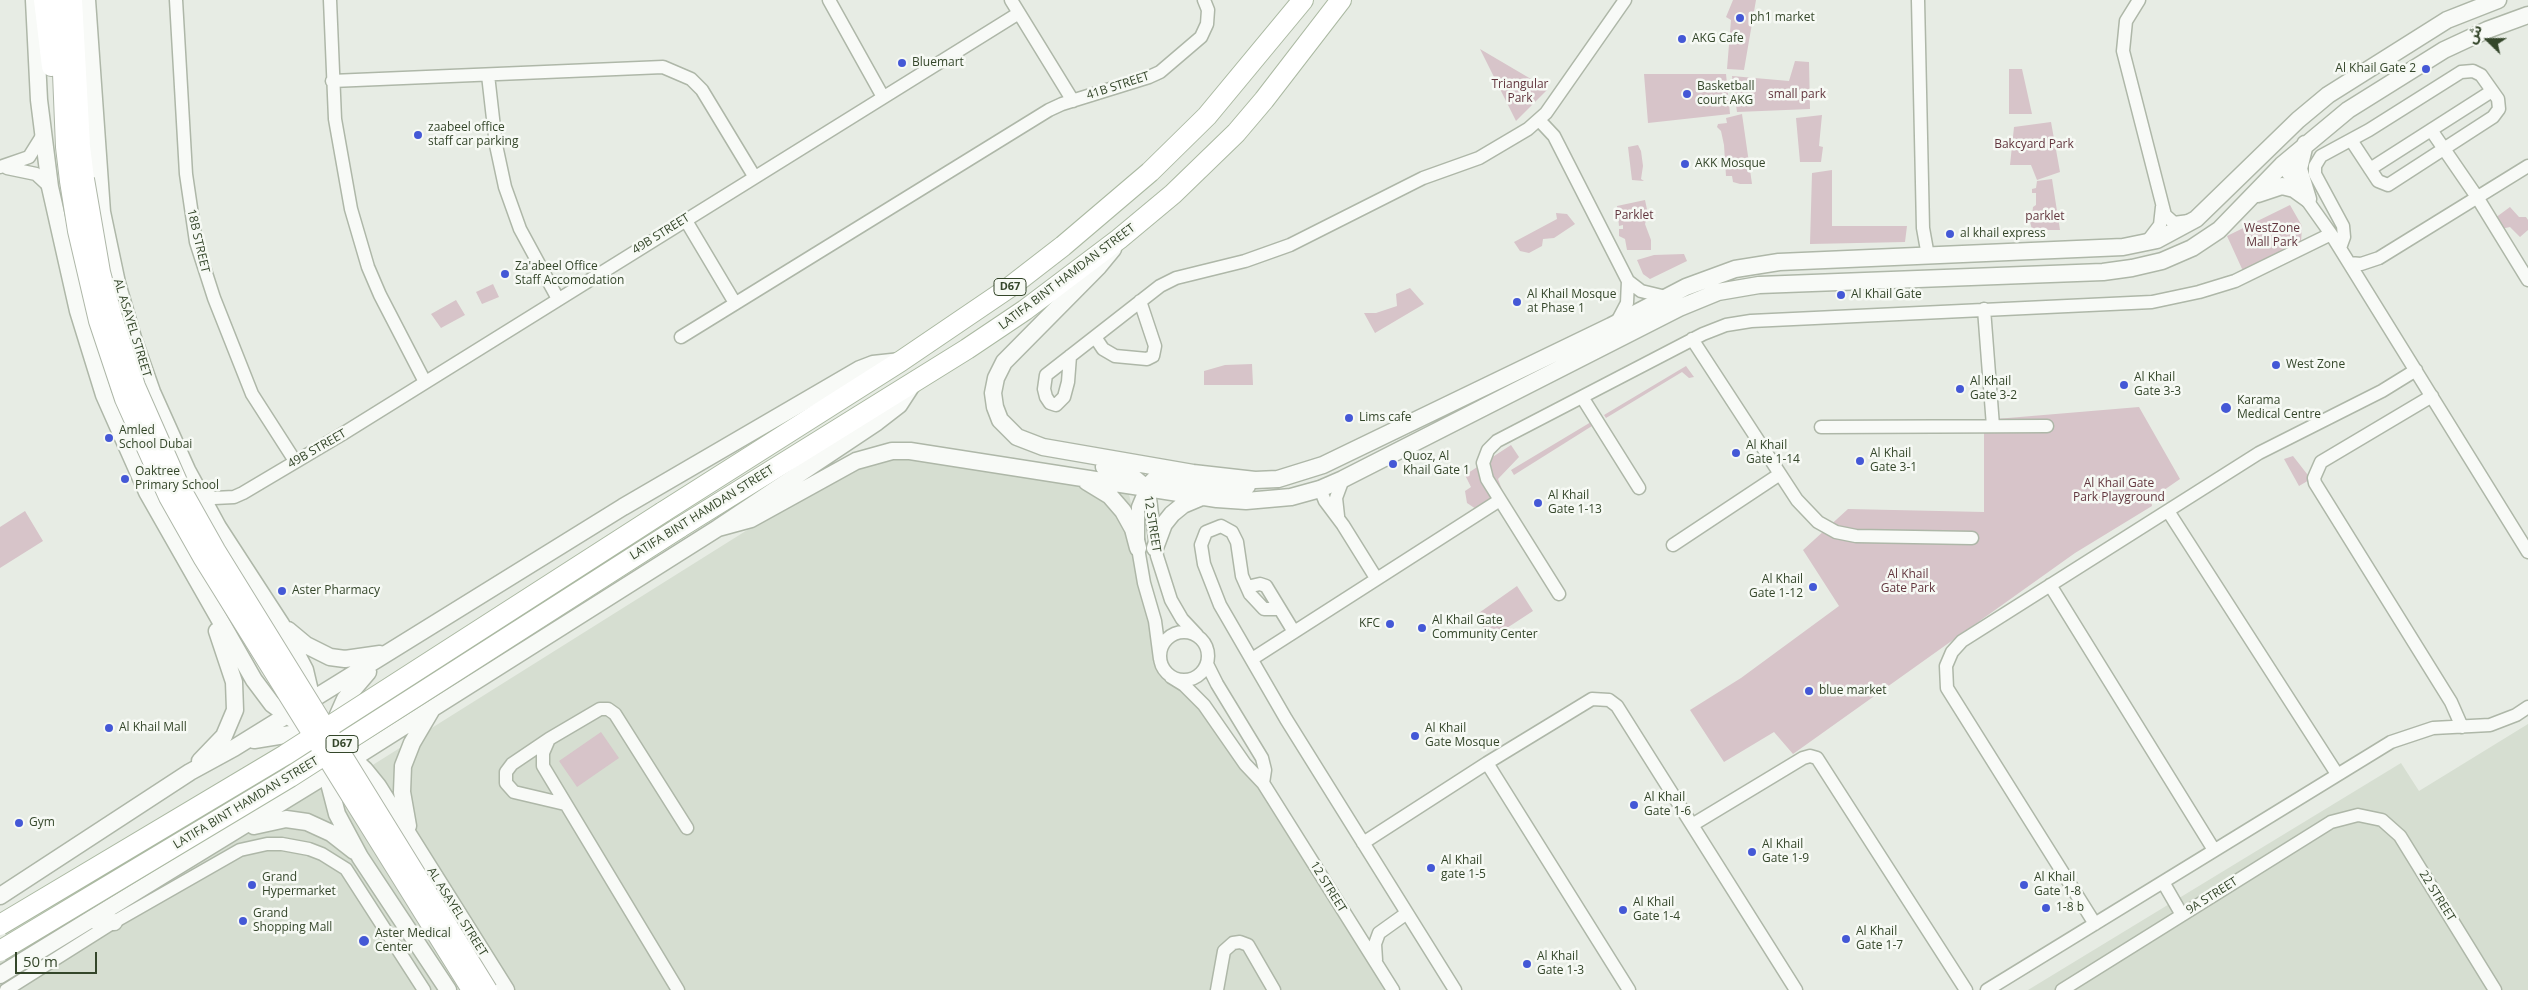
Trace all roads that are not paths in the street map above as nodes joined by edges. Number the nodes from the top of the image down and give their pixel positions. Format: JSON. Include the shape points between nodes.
{"nodes":[{"id":1,"x":34,"y":0,"type":"edge"},
{"id":2,"x":44,"y":0,"type":"edge"},
{"id":3,"x":59,"y":0,"type":"edge"},
{"id":4,"x":73,"y":0,"type":"edge"},
{"id":5,"x":87,"y":0,"type":"edge"},
{"id":6,"x":176,"y":0,"type":"edge"},
{"id":7,"x":330,"y":0,"type":"edge"},
{"id":8,"x":829,"y":0,"type":"edge"},
{"id":9,"x":1011,"y":0,"type":"edge"},
{"id":10,"x":1204,"y":0,"type":"edge"},
{"id":11,"x":1303,"y":0,"type":"edge"},
{"id":12,"x":1341,"y":0,"type":"edge"},
{"id":13,"x":1625,"y":0,"type":"edge"},
{"id":14,"x":1918,"y":0,"type":"edge"},
{"id":15,"x":2138,"y":0,"type":"edge"},
{"id":16,"x":2498,"y":0,"type":"edge"},
{"id":17,"x":1019,"y":13,"type":"junction"},
{"id":18,"x":2528,"y":15,"type":"edge"},
{"id":19,"x":488,"y":75,"type":"junction"},
{"id":20,"x":332,"y":81,"type":"junction"},
{"id":21,"x":2492,"y":91,"type":"junction"},
{"id":22,"x":883,"y":97,"type":"junction"},
{"id":23,"x":1073,"y":101,"type":"junction"},
{"id":24,"x":63,"y":114,"type":"junction"},
{"id":25,"x":1539,"y":120,"type":"junction"},
{"id":26,"x":2431,"y":130,"type":"junction"},
{"id":27,"x":44,"y":133,"type":"junction"},
{"id":28,"x":2284,"y":134,"type":"junction"},
{"id":29,"x":2351,"y":140,"type":"junction"},
{"id":30,"x":2305,"y":144,"type":"junction"},
{"id":31,"x":2444,"y":148,"type":"junction"},
{"id":32,"x":2282,"y":165,"type":"junction"},
{"id":33,"x":2528,"y":166,"type":"edge"},
{"id":34,"x":0,"y":167,"type":"edge"},
{"id":35,"x":2370,"y":170,"type":"junction"},
{"id":36,"x":754,"y":176,"type":"junction"},
{"id":37,"x":77,"y":180,"type":"junction"},
{"id":38,"x":50,"y":187,"type":"junction"},
{"id":39,"x":2253,"y":196,"type":"junction"},
{"id":40,"x":2477,"y":197,"type":"junction"},
{"id":41,"x":2308,"y":199,"type":"junction"},
{"id":42,"x":2162,"y":207,"type":"junction"},
{"id":43,"x":685,"y":219,"type":"junction"},
{"id":44,"x":2196,"y":219,"type":"junction"},
{"id":45,"x":1923,"y":228,"type":"junction"},
{"id":46,"x":2331,"y":234,"type":"junction"},
{"id":47,"x":1120,"y":239,"type":"junction"},
{"id":48,"x":2146,"y":244,"type":"junction"},
{"id":49,"x":2340,"y":248,"type":"junction"},
{"id":50,"x":1909,"y":256,"type":"junction"},
{"id":51,"x":1928,"y":256,"type":"junction"},
{"id":52,"x":2349,"y":263,"type":"junction"},
{"id":53,"x":1870,"y":280,"type":"junction"},
{"id":54,"x":2528,"y":280,"type":"edge"},
{"id":55,"x":1628,"y":281,"type":"junction"},
{"id":56,"x":1666,"y":297,"type":"junction"},
{"id":57,"x":558,"y":298,"type":"junction"},
{"id":58,"x":1140,"y":302,"type":"junction"},
{"id":59,"x":735,"y":303,"type":"junction"},
{"id":60,"x":1984,"y":309,"type":"junction"},
{"id":61,"x":1618,"y":322,"type":"junction"},
{"id":62,"x":681,"y":337,"type":"dead end"},
{"id":63,"x":1095,"y":338,"type":"junction"},
{"id":64,"x":1692,"y":339,"type":"junction"},
{"id":65,"x":1070,"y":356,"type":"dead end"},
{"id":66,"x":901,"y":361,"type":"junction"},
{"id":67,"x":2416,"y":370,"type":"junction"},
{"id":68,"x":425,"y":382,"type":"junction"},
{"id":69,"x":912,"y":385,"type":"junction"},
{"id":70,"x":2432,"y":396,"type":"junction"},
{"id":71,"x":1582,"y":397,"type":"junction"},
{"id":72,"x":1993,"y":426,"type":"junction"},
{"id":73,"x":2046,"y":426,"type":"dead end"},
{"id":74,"x":1005,"y":427,"type":"junction"},
{"id":75,"x":1821,"y":427,"type":"dead end"},
{"id":76,"x":1353,"y":451,"type":"junction"},
{"id":77,"x":295,"y":461,"type":"junction"},
{"id":78,"x":1780,"y":474,"type":"junction"},
{"id":79,"x":1074,"y":477,"type":"junction"},
{"id":80,"x":1343,"y":479,"type":"junction"},
{"id":81,"x":1255,"y":480,"type":"junction"},
{"id":82,"x":1146,"y":488,"type":"junction"},
{"id":83,"x":1639,"y":488,"type":"dead end"},
{"id":84,"x":197,"y":489,"type":"junction"},
{"id":85,"x":1320,"y":489,"type":"junction"},
{"id":86,"x":1202,"y":497,"type":"junction"},
{"id":87,"x":1500,"y":500,"type":"junction"},
{"id":88,"x":2168,"y":511,"type":"junction"},
{"id":89,"x":1339,"y":518,"type":"junction"},
{"id":90,"x":718,"y":528,"type":"junction"},
{"id":91,"x":1972,"y":538,"type":"dead end"},
{"id":92,"x":1673,"y":545,"type":"dead end"},
{"id":93,"x":1138,"y":548,"type":"junction"},
{"id":94,"x":1155,"y":548,"type":"junction"},
{"id":95,"x":2528,"y":552,"type":"edge"},
{"id":96,"x":1376,"y":578,"type":"junction"},
{"id":97,"x":2050,"y":585,"type":"junction"},
{"id":98,"x":1247,"y":587,"type":"junction"},
{"id":99,"x":1560,"y":594,"type":"dead end"},
{"id":100,"x":1280,"y":608,"type":"junction"},
{"id":101,"x":214,"y":611,"type":"junction"},
{"id":102,"x":281,"y":624,"type":"junction"},
{"id":103,"x":1294,"y":632,"type":"junction"},
{"id":104,"x":1197,"y":635,"type":"junction"},
{"id":105,"x":387,"y":653,"type":"junction"},
{"id":106,"x":1160,"y":659,"type":"junction"},
{"id":107,"x":1252,"y":659,"type":"junction"},
{"id":108,"x":1207,"y":664,"type":"junction"},
{"id":109,"x":1171,"y":677,"type":"junction"},
{"id":110,"x":312,"y":699,"type":"junction"},
{"id":111,"x":432,"y":707,"type":"junction"},
{"id":112,"x":2528,"y":708,"type":"edge"},
{"id":113,"x":286,"y":715,"type":"junction"},
{"id":114,"x":2462,"y":727,"type":"junction"},
{"id":115,"x":312,"y":730,"type":"junction"},
{"id":116,"x":331,"y":736,"type":"junction"},
{"id":117,"x":549,"y":740,"type":"junction"},
{"id":118,"x":234,"y":748,"type":"junction"},
{"id":119,"x":354,"y":758,"type":"junction"},
{"id":120,"x":516,"y":761,"type":"junction"},
{"id":121,"x":1487,"y":763,"type":"junction"},
{"id":122,"x":543,"y":766,"type":"junction"},
{"id":123,"x":190,"y":772,"type":"junction"},
{"id":124,"x":328,"y":773,"type":"junction"},
{"id":125,"x":2337,"y":774,"type":"junction"},
{"id":126,"x":1263,"y":783,"type":"junction"},
{"id":127,"x":565,"y":804,"type":"junction"},
{"id":128,"x":2367,"y":815,"type":"joint"},
{"id":129,"x":1692,"y":825,"type":"junction"},
{"id":130,"x":687,"y":828,"type":"dead end"},
{"id":131,"x":235,"y":832,"type":"junction"},
{"id":132,"x":409,"y":834,"type":"junction"},
{"id":133,"x":1363,"y":843,"type":"junction"},
{"id":134,"x":2214,"y":850,"type":"junction"},
{"id":135,"x":360,"y":857,"type":"junction"},
{"id":136,"x":2163,"y":882,"type":"junction"},
{"id":137,"x":0,"y":896,"type":"edge"},
{"id":138,"x":1407,"y":914,"type":"junction"},
{"id":139,"x":2182,"y":915,"type":"junction"},
{"id":140,"x":91,"y":920,"type":"junction"},
{"id":141,"x":114,"y":922,"type":"junction"},
{"id":142,"x":2095,"y":924,"type":"junction"},
{"id":143,"x":0,"y":925,"type":"edge"},
{"id":144,"x":0,"y":950,"type":"edge"},
{"id":145,"x":1376,"y":964,"type":"junction"},
{"id":146,"x":0,"y":975,"type":"edge"},
{"id":147,"x":6,"y":990,"type":"edge"},
{"id":148,"x":424,"y":990,"type":"edge"},
{"id":149,"x":448,"y":990,"type":"edge"},
{"id":150,"x":471,"y":990,"type":"edge"},
{"id":151,"x":488,"y":990,"type":"edge"},
{"id":152,"x":506,"y":990,"type":"edge"},
{"id":153,"x":678,"y":990,"type":"edge"},
{"id":154,"x":1217,"y":990,"type":"edge"},
{"id":155,"x":1274,"y":990,"type":"edge"},
{"id":156,"x":1393,"y":990,"type":"edge"},
{"id":157,"x":1455,"y":990,"type":"edge"},
{"id":158,"x":1628,"y":990,"type":"edge"},
{"id":159,"x":1796,"y":990,"type":"edge"},
{"id":160,"x":1966,"y":990,"type":"edge"},
{"id":161,"x":1987,"y":990,"type":"edge"},
{"id":162,"x":2062,"y":990,"type":"edge"},
{"id":163,"x":2495,"y":990,"type":"edge"}],
"edges":[{"from":1,"to":27,"type":"street"},
{"from":2,"to":24,"type":"main road","via":[[52,78]]},
{"from":3,"to":24,"type":"main road"},
{"from":4,"to":37,"type":"main road","via":[[80,122]]},
{"from":5,"to":84,"type":"street","name":"AL ASAYEL STREET","via":[[102,212],[109,247],[142,365]]},
{"from":6,"to":77,"type":"street","name":"18B STREET","via":[[186,174],[196,242],[252,394]]},
{"from":7,"to":20,"type":"street"},
{"from":8,"to":22,"type":"street"},
{"from":9,"to":17,"type":"street"},
{"from":10,"to":23,"type":"street","name":"41B STREET","via":[[1208,10],[1207,24],[1201,37],[1171,64],[1149,78]]},
{"from":11,"to":66,"type":"main road","name":"LATIFA BINT HAMDAN STREET","number":"D67","via":[[1233,87],[1150,172],[1037,267]]},
{"from":12,"to":47,"type":"main road","name":"LATIFA BINT HAMDAN STREET","number":"D67","via":[[1236,133],[1173,194]]},
{"from":13,"to":25,"type":"street"},
{"from":14,"to":45,"type":"street"},
{"from":15,"to":42,"type":"street","via":[[2126,22],[2123,51]]},
{"from":16,"to":28,"type":"street","via":[[2446,20],[2358,75],[2321,101]]},
{"from":17,"to":22,"type":"street","name":"49B STREET"},
{"from":17,"to":23,"type":"street"},
{"from":18,"to":30,"type":"street","via":[[2487,30],[2423,62],[2348,110]]},
{"from":19,"to":20,"type":"street"},
{"from":19,"to":36,"type":"street","via":[[648,67],[678,72],[702,90]]},
{"from":19,"to":57,"type":"street","via":[[504,187],[520,229]]},
{"from":20,"to":68,"type":"street","via":[[338,145],[359,238],[384,304]]},
{"from":21,"to":26,"type":"street"},
{"from":21,"to":29,"type":"street","via":[[2477,72],[2461,72]]},
{"from":21,"to":31,"type":"street","via":[[2499,104],[2496,113]]},
{"from":22,"to":36,"type":"street","name":"49B STREET"},
{"from":23,"to":59,"type":"street","name":"41B STREET","via":[[1049,110]]},
{"from":24,"to":37,"type":"main road"},
{"from":25,"to":55,"type":"street","via":[[1554,136]]},
{"from":25,"to":58,"type":"street","via":[[1479,158],[1423,178],[1290,245],[1245,261],[1176,278]]},
{"from":26,"to":31,"type":"street"},
{"from":26,"to":35,"type":"street"},
{"from":27,"to":34,"type":"street","via":[[29,157]]},
{"from":27,"to":38,"type":"street"},
{"from":28,"to":32,"type":"street","via":[[2279,149]]},
{"from":28,"to":44,"type":"street"},
{"from":29,"to":35,"type":"street"},
{"from":29,"to":49,"type":"street","via":[[2321,156],[2315,166],[2317,178],[2343,226]]},
{"from":30,"to":32,"type":"street"},
{"from":30,"to":41,"type":"street","via":[[2299,169]]},
{"from":31,"to":35,"type":"street","via":[[2388,185],[2380,184]]},
{"from":31,"to":40,"type":"street"},
{"from":32,"to":39,"type":"street"},
{"from":32,"to":41,"type":"street"},
{"from":33,"to":40,"type":"street"},
{"from":34,"to":38,"type":"street","via":[[30,171],[42,177]]},
{"from":36,"to":43,"type":"street","name":"49B STREET"},
{"from":37,"to":150,"type":"main road","bridge":true,"via":[[76,231],[101,330],[124,399],[168,497],[208,567]]},
{"from":37,"to":151,"type":"main road","bridge":true,"via":[[113,316],[136,386],[176,478],[226,566]]},
{"from":38,"to":101,"type":"street","via":[[78,311],[104,395],[147,492]]},
{"from":39,"to":41,"type":"street","via":[[2282,186]]},
{"from":39,"to":53,"type":"street","via":[[2206,240],[2177,255],[2146,265],[2102,272]]},
{"from":40,"to":52,"type":"street","via":[[2379,258],[2361,264]]},
{"from":40,"to":54,"type":"street"},
{"from":41,"to":46,"type":"street"},
{"from":42,"to":44,"type":"street","via":[[2167,218],[2174,223]]},
{"from":42,"to":48,"type":"street","via":[[2160,225]]},
{"from":43,"to":57,"type":"street","name":"49B STREET"},
{"from":43,"to":59,"type":"street"},
{"from":44,"to":48,"type":"street","via":[[2171,235]]},
{"from":45,"to":50,"type":"street"},
{"from":45,"to":51,"type":"street"},
{"from":46,"to":49,"type":"street"},
{"from":46,"to":60,"type":"street","via":[[2252,274],[2181,296],[2124,305]]},
{"from":47,"to":69,"type":"main road","name":"LATIFA BINT HAMDAN STREET","number":"D67","via":[[1012,319]]},
{"from":47,"to":74,"type":"street","via":[[1099,266],[1009,355],[1000,368],[993,400]]},
{"from":48,"to":51,"type":"street"},
{"from":49,"to":52,"type":"street"},
{"from":50,"to":51,"type":"street"},
{"from":50,"to":56,"type":"street","via":[[1752,266],[1702,280]]},
{"from":51,"to":53,"type":"street","via":[[1914,271]]},
{"from":52,"to":67,"type":"street"},
{"from":53,"to":80,"type":"street","via":[[1752,286],[1705,297]]},
{"from":55,"to":56,"type":"street","via":[[1649,294]]},
{"from":55,"to":61,"type":"street","via":[[1627,303]]},
{"from":56,"to":61,"type":"street"},
{"from":57,"to":68,"type":"street","name":"49B STREET"},
{"from":58,"to":63,"type":"street"},
{"from":58,"to":63,"type":"street","via":[[1155,346],[1152,356],[1146,359],[1115,356],[1103,349]]},
{"from":59,"to":62,"type":"street","name":"41B STREET"},
{"from":60,"to":64,"type":"street","via":[[1750,321],[1721,327]]},
{"from":60,"to":72,"type":"street"},
{"from":61,"to":76,"type":"street"},
{"from":63,"to":65,"type":"street"},
{"from":64,"to":71,"type":"street"},
{"from":64,"to":78,"type":"street"},
{"from":66,"to":105,"type":"street","via":[[873,364],[848,376],[623,507]]},
{"from":66,"to":143,"type":"main road","name":"LATIFA BINT HAMDAN STREET","number":"D67","bridge":true,"via":[[285,755]]},
{"from":67,"to":70,"type":"street"},
{"from":67,"to":88,"type":"street","via":[[2382,391],[2276,443]]},
{"from":68,"to":77,"type":"street","name":"49B STREET"},
{"from":69,"to":90,"type":"street","via":[[899,405],[878,422]]},
{"from":69,"to":144,"type":"main road","name":"LATIFA BINT HAMDAN STREET","number":"D67","bridge":true,"via":[[826,435],[290,777]]},
{"from":70,"to":95,"type":"street"},
{"from":70,"to":114,"type":"street","via":[[2321,462],[2314,478],[2451,702]]},
{"from":71,"to":83,"type":"street"},
{"from":71,"to":87,"type":"street","via":[[1492,445],[1485,456],[1484,469],[1486,479]]},
{"from":72,"to":73,"type":"street"},
{"from":72,"to":75,"type":"street"},
{"from":74,"to":81,"type":"street","via":[[1022,440],[1043,447],[1193,473]]},
{"from":74,"to":82,"type":"street","via":[[1013,443],[1028,453],[1122,471],[1135,477]]},
{"from":76,"to":81,"type":"street","via":[[1300,474]]},
{"from":76,"to":85,"type":"street","via":[[1324,471]]},
{"from":77,"to":84,"type":"street","name":"49B STREET","via":[[234,497],[214,498]]},
{"from":78,"to":91,"type":"street","via":[[1810,516],[1836,532],[1856,536]]},
{"from":78,"to":92,"type":"street"},
{"from":79,"to":82,"type":"street"},
{"from":79,"to":90,"type":"street","via":[[910,451],[892,451],[856,461],[751,519]]},
{"from":79,"to":93,"type":"street","via":[[1093,484],[1110,496],[1128,520]]},
{"from":80,"to":85,"type":"street"},
{"from":80,"to":89,"type":"street","via":[[1336,498]]},
{"from":81,"to":82,"type":"street","via":[[1243,487],[1230,488],[1161,479],[1154,480]]},
{"from":82,"to":86,"type":"street"},
{"from":82,"to":93,"type":"street","name":"12 STREET","via":[[1138,507]]},
{"from":82,"to":94,"type":"street","name":"12 STREET"},
{"from":84,"to":102,"type":"street","name":"AL ASAYEL STREET"},
{"from":85,"to":86,"type":"street","via":[[1262,500]]},
{"from":85,"to":89,"type":"street"},
{"from":86,"to":94,"type":"street","via":[[1172,514],[1164,524]]},
{"from":87,"to":96,"type":"street"},
{"from":87,"to":99,"type":"street"},
{"from":88,"to":97,"type":"street"},
{"from":88,"to":125,"type":"street"},
{"from":89,"to":96,"type":"street"},
{"from":90,"to":111,"type":"street"},
{"from":93,"to":106,"type":"street","name":"12 STREET"},
{"from":94,"to":104,"type":"street","name":"12 STREET","via":[[1171,600]]},
{"from":96,"to":103,"type":"street"},
{"from":97,"to":134,"type":"street"},
{"from":97,"to":142,"type":"street","via":[[1956,646],[1948,658],[1945,681]]},
{"from":98,"to":100,"type":"street","via":[[1260,607],[1268,610]]},
{"from":98,"to":100,"type":"street","via":[[1266,586]]},
{"from":98,"to":107,"type":"street","via":[[1239,565],[1236,536],[1225,527],[1209,530],[1201,545],[1207,573],[1220,605]]},
{"from":100,"to":103,"type":"street"},
{"from":101,"to":113,"type":"street","name":"AL ASAYEL STREET","via":[[262,694]]},
{"from":101,"to":123,"type":"street","via":[[234,682],[235,710],[224,736]]},
{"from":102,"to":105,"type":"street","via":[[306,645],[330,657],[358,658]]},
{"from":102,"to":110,"type":"street","via":[[304,670]]},
{"from":103,"to":107,"type":"street"},
{"from":104,"to":106,"type":"street","via":[[1176,633],[1161,648]]},
{"from":104,"to":108,"type":"street","via":[[1208,653]]},
{"from":105,"to":110,"type":"street"},
{"from":105,"to":116,"type":"street","via":[[345,699]]},
{"from":106,"to":109,"type":"street"},
{"from":107,"to":133,"type":"street"},
{"from":108,"to":109,"type":"street","via":[[1196,677],[1188,680]]},
{"from":108,"to":126,"type":"street","name":"12 STREET","via":[[1262,758],[1265,770]]},
{"from":109,"to":126,"type":"street","name":"12 STREET","via":[[1204,705],[1241,759]]},
{"from":110,"to":113,"type":"street"},
{"from":110,"to":115,"type":"street"},
{"from":111,"to":116,"type":"street"},
{"from":111,"to":119,"type":"street"},
{"from":111,"to":132,"type":"street","via":[[403,766],[402,792]]},
{"from":112,"to":114,"type":"street","via":[[2490,725]]},
{"from":113,"to":115,"type":"street","name":"AL ASAYEL STREET"},
{"from":113,"to":118,"type":"street"},
{"from":114,"to":125,"type":"street","via":[[2432,728],[2404,736]]},
{"from":115,"to":116,"type":"street","name":"AL ASAYEL STREET"},
{"from":115,"to":118,"type":"street","via":[[270,736]]},
{"from":115,"to":131,"type":"street","via":[[304,762],[293,782],[278,797],[242,821]]},
{"from":116,"to":119,"type":"street","name":"AL ASAYEL STREET"},
{"from":116,"to":124,"type":"street"},
{"from":117,"to":120,"type":"street"},
{"from":117,"to":122,"type":"street","via":[[543,754]]},
{"from":117,"to":130,"type":"street","via":[[600,709],[612,710]]},
{"from":118,"to":123,"type":"street"},
{"from":119,"to":124,"type":"street"},
{"from":119,"to":132,"type":"street","name":"AL ASAYEL STREET","via":[[372,777]]},
{"from":120,"to":122,"type":"street"},
{"from":120,"to":127,"type":"street","via":[[506,772],[510,790]]},
{"from":121,"to":129,"type":"street","via":[[1592,699],[1604,698],[1617,706]]},
{"from":121,"to":133,"type":"street"},
{"from":121,"to":158,"type":"street"},
{"from":122,"to":127,"type":"street"},
{"from":123,"to":137,"type":"street"},
{"from":124,"to":131,"type":"street"},
{"from":124,"to":135,"type":"street","via":[[337,814]]},
{"from":125,"to":134,"type":"street"},
{"from":126,"to":145,"type":"street","name":"12 STREET"},
{"from":127,"to":153,"type":"street"},
{"from":128,"to":139,"type":"street","name":"9A STREET","via":[[2331,822]]},
{"from":128,"to":163,"type":"street","name":"22 STREET","via":[[2389,825],[2400,836]]},
{"from":129,"to":159,"type":"street"},
{"from":129,"to":160,"type":"street","via":[[1806,757],[1814,756],[1820,760]]},
{"from":131,"to":135,"type":"street","via":[[274,820],[298,820],[331,833]]},
{"from":131,"to":140,"type":"street"},
{"from":132,"to":152,"type":"street","name":"AL ASAYEL STREET"},
{"from":133,"to":138,"type":"street"},
{"from":134,"to":136,"type":"street"},
{"from":135,"to":149,"type":"street"},
{"from":136,"to":139,"type":"street"},
{"from":136,"to":142,"type":"street"},
{"from":138,"to":145,"type":"street","via":[[1377,936]]},
{"from":138,"to":157,"type":"street"},
{"from":139,"to":162,"type":"street","name":"9A STREET"},
{"from":140,"to":141,"type":"street"},
{"from":140,"to":146,"type":"street"},
{"from":141,"to":147,"type":"street"},
{"from":141,"to":148,"type":"street","via":[[240,850],[268,844],[296,846],[322,854],[346,869]]},
{"from":142,"to":161,"type":"street"},
{"from":145,"to":156,"type":"street","name":"12 STREET"},
{"from":154,"to":155,"type":"street","via":[[1224,951],[1233,943],[1240,942],[1248,945]]}]}
